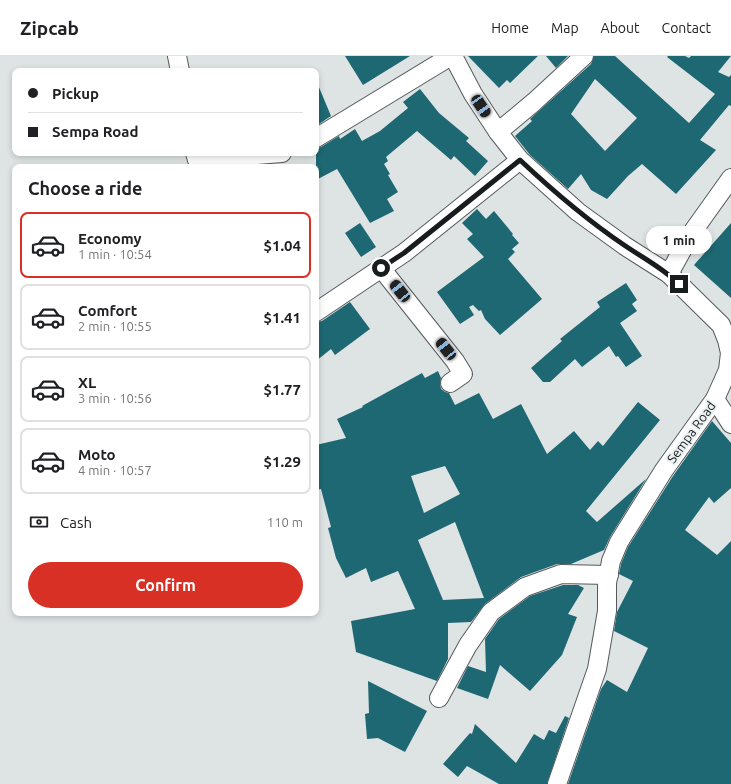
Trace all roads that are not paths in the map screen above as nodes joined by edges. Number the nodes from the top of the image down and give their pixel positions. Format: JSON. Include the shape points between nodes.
{"nodes":[{"id":1,"x":177,"y":56,"type":"edge"},
{"id":2,"x":452,"y":56,"type":"edge"},
{"id":3,"x":584,"y":56,"type":"edge"},
{"id":4,"x":179,"y":68,"type":"edge"},
{"id":5,"x":498,"y":132,"type":"junction"},
{"id":6,"x":319,"y":136,"type":"edge"},
{"id":7,"x":246,"y":156,"type":"edge"},
{"id":8,"x":197,"y":160,"type":"edge"},
{"id":9,"x":520,"y":160,"type":"junction"},
{"id":10,"x":731,"y":178,"type":"edge"},
{"id":11,"x":381,"y":268,"type":"junction"},
{"id":12,"x":669,"y":274,"type":"junction"},
{"id":13,"x":319,"y":310,"type":"edge"},
{"id":14,"x":450,"y":383,"type":"dead end"},
{"id":15,"x":715,"y":399,"type":"junction"},
{"id":16,"x":731,"y":424,"type":"edge"},
{"id":17,"x":609,"y":575,"type":"junction"},
{"id":18,"x":439,"y":698,"type":"dead end"},
{"id":19,"x":557,"y":784,"type":"edge"}],
"edges":[{"from":1,"to":4,"type":"street"},
{"from":2,"to":5,"type":"street","name":"Sempa Road"},
{"from":2,"to":6,"type":"street"},
{"from":3,"to":5,"type":"street"},
{"from":5,"to":9,"type":"street","name":"Sempa Road"},
{"from":7,"to":8,"type":"street"},
{"from":9,"to":11,"type":"street","via":[[404,253]]},
{"from":9,"to":12,"type":"street","name":"Sempa Road","via":[[578,212]]},
{"from":10,"to":12,"type":"street","via":[[691,234]]},
{"from":11,"to":13,"type":"street"},
{"from":11,"to":14,"type":"street","via":[[463,374]]},
{"from":12,"to":15,"type":"street","name":"Sempa Road","via":[[721,325],[727,340],[730,353],[728,370]]},
{"from":15,"to":16,"type":"street"},
{"from":15,"to":17,"type":"street","name":"Sempa Road","via":[[664,470],[619,542],[611,561]]},
{"from":17,"to":18,"type":"street","via":[[561,574],[525,587],[491,612],[468,645]]},
{"from":17,"to":19,"type":"street","name":"Sempa Road","via":[[607,611],[597,669]]}]}
